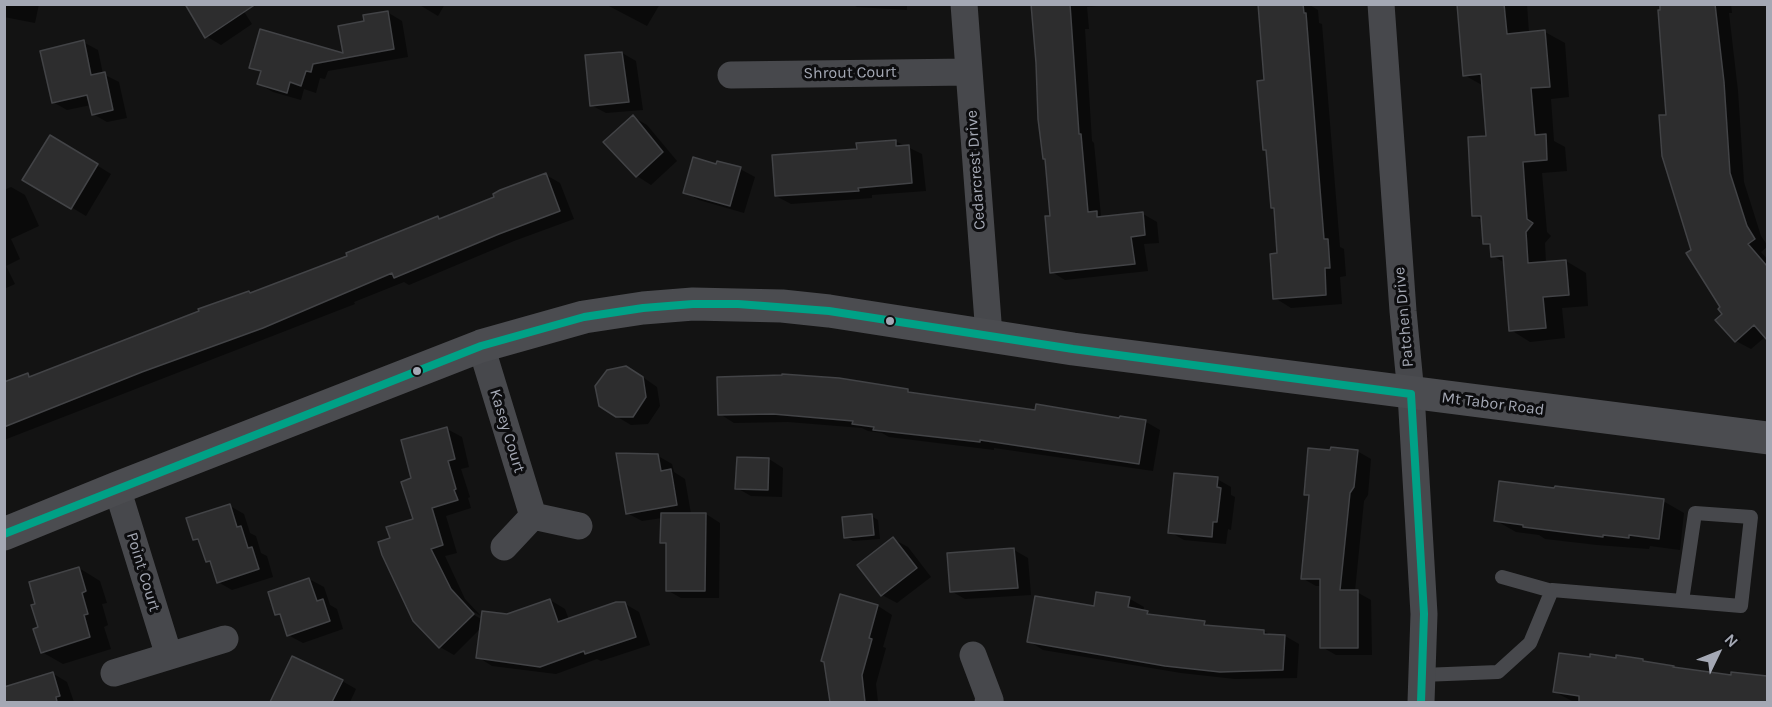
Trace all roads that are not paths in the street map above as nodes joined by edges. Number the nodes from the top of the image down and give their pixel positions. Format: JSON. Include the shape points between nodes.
{"nodes":[{"id":1,"x":964,"y":4,"type":"edge"},
{"id":2,"x":1381,"y":4,"type":"edge"},
{"id":3,"x":968,"y":72,"type":"junction"},
{"id":4,"x":731,"y":75,"type":"dead end"},
{"id":5,"x":989,"y":335,"type":"junction"},
{"id":6,"x":481,"y":346,"type":"junction"},
{"id":7,"x":1411,"y":394,"type":"junction"},
{"id":8,"x":1767,"y":438,"type":"edge"},
{"id":9,"x":117,"y":488,"type":"junction"},
{"id":10,"x":533,"y":516,"type":"junction"},
{"id":11,"x":579,"y":526,"type":"dead end"},
{"id":12,"x":4,"y":534,"type":"edge"},
{"id":13,"x":504,"y":547,"type":"dead end"},
{"id":14,"x":1502,"y":577,"type":"dead end"},
{"id":15,"x":1552,"y":591,"type":"junction"},
{"id":16,"x":1682,"y":601,"type":"junction"},
{"id":17,"x":225,"y":639,"type":"dead end"},
{"id":18,"x":973,"y":655,"type":"dead end"},
{"id":19,"x":169,"y":656,"type":"junction"},
{"id":20,"x":114,"y":673,"type":"dead end"},
{"id":21,"x":1422,"y":675,"type":"junction"},
{"id":22,"x":993,"y":702,"type":"edge"},
{"id":23,"x":1421,"y":702,"type":"edge"}],
"edges":[{"from":1,"to":3,"type":"street","name":"Cedarcrest Drive"},
{"from":2,"to":7,"type":"street","name":"Patchen Drive"},
{"from":3,"to":4,"type":"street","name":"Shrout Court"},
{"from":3,"to":5,"type":"street","name":"Cedarcrest Drive"},
{"from":5,"to":6,"type":"street","name":"Mt Tabor Road","via":[[782,306],[693,304],[584,317]]},
{"from":5,"to":7,"type":"street","name":"Mt Tabor Road"},
{"from":6,"to":9,"type":"street","name":"Mt Tabor Road"},
{"from":6,"to":10,"type":"street","name":"Kasey Court"},
{"from":7,"to":8,"type":"street","name":"Mt Tabor Road"},
{"from":7,"to":21,"type":"street","name":"Patchen Drive","via":[[1424,614]]},
{"from":9,"to":12,"type":"street","name":"Mt Tabor Road"},
{"from":9,"to":19,"type":"street","name":"Point Court"},
{"from":10,"to":11,"type":"street"},
{"from":10,"to":13,"type":"street"},
{"from":14,"to":15,"type":"lane"},
{"from":15,"to":16,"type":"lane"},
{"from":15,"to":21,"type":"lane","via":[[1530,643],[1498,672]]},
{"from":16,"to":16,"type":"lane","via":[[1741,606],[1751,518],[1695,513]]},
{"from":17,"to":19,"type":"street"},
{"from":18,"to":22,"type":"street"},
{"from":19,"to":20,"type":"street"},
{"from":21,"to":23,"type":"street","name":"Patchen Drive"}]}
